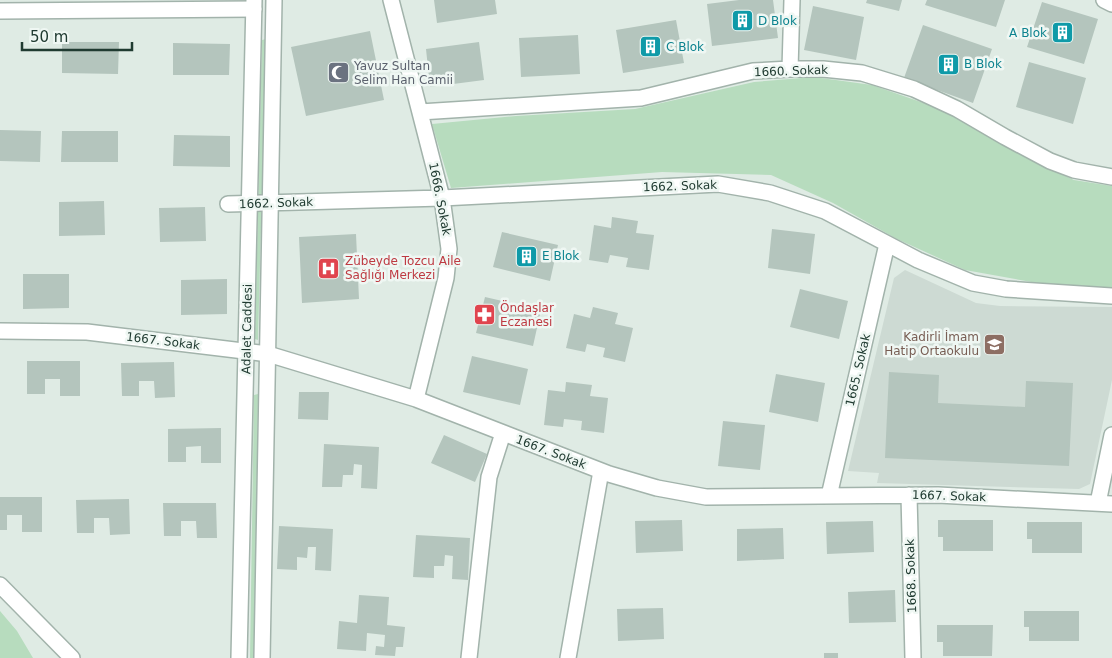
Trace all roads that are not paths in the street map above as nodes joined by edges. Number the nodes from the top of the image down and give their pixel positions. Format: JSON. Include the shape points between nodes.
{"nodes":[{"id":1,"x":390,"y":0,"type":"edge"},
{"id":2,"x":792,"y":0,"type":"edge"},
{"id":3,"x":1104,"y":0,"type":"edge"},
{"id":4,"x":277,"y":1,"type":"edge"},
{"id":5,"x":254,"y":4,"type":"edge"},
{"id":6,"x":1112,"y":4,"type":"edge"},
{"id":7,"x":0,"y":11,"type":"edge"},
{"id":8,"x":790,"y":69,"type":"junction"},
{"id":9,"x":420,"y":112,"type":"junction"},
{"id":10,"x":1112,"y":176,"type":"edge"},
{"id":11,"x":442,"y":198,"type":"junction"},
{"id":12,"x":250,"y":203,"type":"junction"},
{"id":13,"x":270,"y":203,"type":"junction"},
{"id":14,"x":228,"y":204,"type":"dead end"},
{"id":15,"x":887,"y":244,"type":"junction"},
{"id":16,"x":1112,"y":296,"type":"edge"},
{"id":17,"x":0,"y":331,"type":"edge"},
{"id":18,"x":246,"y":351,"type":"junction"},
{"id":19,"x":268,"y":354,"type":"junction"},
{"id":20,"x":416,"y":399,"type":"junction"},
{"id":21,"x":503,"y":433,"type":"junction"},
{"id":22,"x":1112,"y":435,"type":"edge"},
{"id":23,"x":601,"y":471,"type":"junction"},
{"id":24,"x":909,"y":495,"type":"junction"},
{"id":25,"x":829,"y":496,"type":"junction"},
{"id":26,"x":1105,"y":503,"type":"edge"},
{"id":27,"x":0,"y":585,"type":"edge"},
{"id":28,"x":72,"y":658,"type":"edge"},
{"id":29,"x":239,"y":658,"type":"edge"},
{"id":30,"x":262,"y":658,"type":"edge"},
{"id":31,"x":468,"y":658,"type":"edge"},
{"id":32,"x":568,"y":658,"type":"edge"},
{"id":33,"x":914,"y":658,"type":"edge"}],
"edges":[{"from":1,"to":9,"type":"street","name":"1666. Sokak"},
{"from":2,"to":8,"type":"street"},
{"from":3,"to":6,"type":"street"},
{"from":4,"to":13,"type":"street"},
{"from":5,"to":7,"type":"street"},
{"from":5,"to":12,"type":"street","name":"Adalet Caddesi"},
{"from":8,"to":9,"type":"street","name":"1660. Sokak","via":[[753,72],[641,98]]},
{"from":8,"to":10,"type":"street","name":"1660. Sokak","via":[[862,72],[914,89],[1050,160],[1074,170]]},
{"from":9,"to":11,"type":"street","name":"1666. Sokak"},
{"from":11,"to":13,"type":"street","name":"1662. Sokak"},
{"from":11,"to":15,"type":"street","name":"1662. Sokak","via":[[718,184],[770,193],[825,211]]},
{"from":11,"to":20,"type":"street","name":"1666. Sokak","via":[[449,249],[446,278]]},
{"from":12,"to":13,"type":"street","name":"1662. Sokak"},
{"from":12,"to":14,"type":"street","name":"1662. Sokak"},
{"from":12,"to":18,"type":"street","name":"Adalet Caddesi"},
{"from":13,"to":19,"type":"street"},
{"from":15,"to":16,"type":"street","name":"1662. Sokak","via":[[973,283],[1006,289]]},
{"from":15,"to":25,"type":"street","name":"1665. Sokak"},
{"from":17,"to":18,"type":"street","name":"1667. Sokak","via":[[87,332]]},
{"from":18,"to":19,"type":"street","name":"1667. Sokak"},
{"from":18,"to":29,"type":"street","name":"Adalet Caddesi"},
{"from":19,"to":20,"type":"street","name":"1667. Sokak"},
{"from":19,"to":30,"type":"street"},
{"from":20,"to":21,"type":"street","name":"1667. Sokak"},
{"from":21,"to":23,"type":"street","name":"1667. Sokak"},
{"from":21,"to":31,"type":"street","via":[[489,477]]},
{"from":22,"to":26,"type":"street"},
{"from":23,"to":25,"type":"street","name":"1667. Sokak","via":[[657,488],[706,497]]},
{"from":23,"to":32,"type":"street"},
{"from":24,"to":25,"type":"street","name":"1667. Sokak"},
{"from":24,"to":26,"type":"street","name":"1667. Sokak"},
{"from":24,"to":33,"type":"street","name":"1668. Sokak"},
{"from":27,"to":28,"type":"street"}]}
